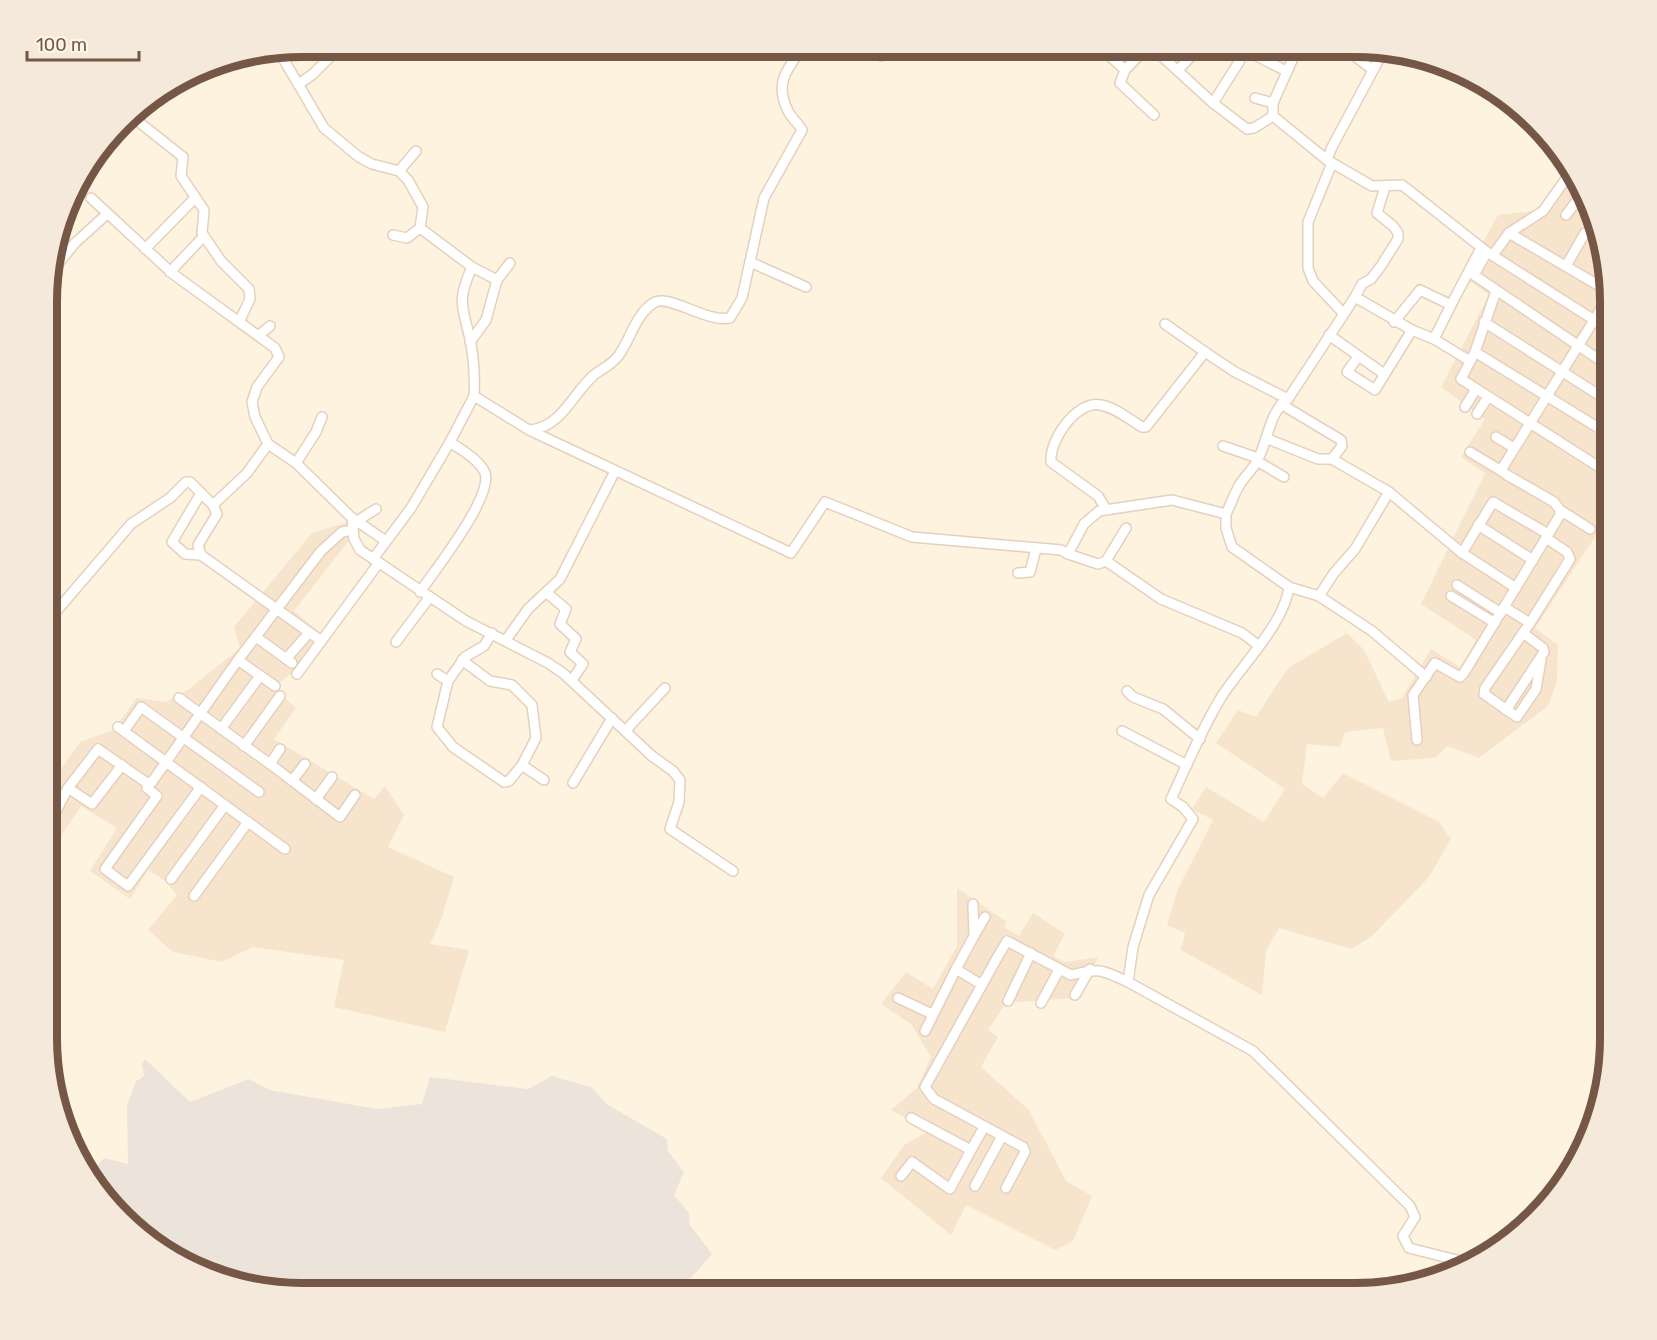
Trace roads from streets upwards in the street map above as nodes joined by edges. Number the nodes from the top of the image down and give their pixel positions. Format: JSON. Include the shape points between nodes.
{"nodes":[{"id":1,"x":329,"y":57,"type":"edge"},
{"id":2,"x":796,"y":57,"type":"edge"},
{"id":3,"x":1111,"y":57,"type":"edge"},
{"id":4,"x":1137,"y":57,"type":"edge"},
{"id":5,"x":1163,"y":57,"type":"edge"},
{"id":6,"x":1190,"y":57,"type":"edge"},
{"id":7,"x":1241,"y":57,"type":"edge"},
{"id":8,"x":1260,"y":57,"type":"edge"},
{"id":9,"x":1293,"y":57,"type":"edge"},
{"id":10,"x":1357,"y":57,"type":"edge"},
{"id":11,"x":283,"y":58,"type":"edge"},
{"id":12,"x":1379,"y":59,"type":"edge"},
{"id":13,"x":1125,"y":70,"type":"junction"},
{"id":14,"x":1178,"y":70,"type":"junction"},
{"id":15,"x":1373,"y":70,"type":"junction"},
{"id":16,"x":1286,"y":71,"type":"junction"},
{"id":17,"x":299,"y":84,"type":"junction"},
{"id":18,"x":1255,"y":99,"type":"dead end"},
{"id":19,"x":1213,"y":103,"type":"junction"},
{"id":20,"x":1273,"y":103,"type":"junction"},
{"id":21,"x":1154,"y":115,"type":"dead end"},
{"id":22,"x":1273,"y":116,"type":"junction"},
{"id":23,"x":138,"y":121,"type":"edge"},
{"id":24,"x":416,"y":150,"type":"dead end"},
{"id":25,"x":1330,"y":162,"type":"junction"},
{"id":26,"x":399,"y":171,"type":"junction"},
{"id":27,"x":1566,"y":179,"type":"edge"},
{"id":28,"x":1384,"y":187,"type":"junction"},
{"id":29,"x":91,"y":198,"type":"dead end"},
{"id":30,"x":195,"y":198,"type":"junction"},
{"id":31,"x":1578,"y":200,"type":"edge"},
{"id":32,"x":107,"y":214,"type":"junction"},
{"id":33,"x":1566,"y":215,"type":"dead end"},
{"id":34,"x":420,"y":228,"type":"junction"},
{"id":35,"x":1590,"y":231,"type":"edge"},
{"id":36,"x":1509,"y":233,"type":"junction"},
{"id":37,"x":393,"y":235,"type":"dead end"},
{"id":38,"x":204,"y":237,"type":"junction"},
{"id":39,"x":145,"y":249,"type":"junction"},
{"id":40,"x":1487,"y":252,"type":"junction"},
{"id":41,"x":61,"y":260,"type":"edge"},
{"id":42,"x":750,"y":262,"type":"junction"},
{"id":43,"x":510,"y":263,"type":"dead end"},
{"id":44,"x":1566,"y":266,"type":"junction"},
{"id":45,"x":472,"y":267,"type":"junction"},
{"id":46,"x":170,"y":272,"type":"junction"},
{"id":47,"x":497,"y":280,"type":"junction"},
{"id":48,"x":1599,"y":286,"type":"edge"},
{"id":49,"x":807,"y":287,"type":"dead end"},
{"id":50,"x":1496,"y":291,"type":"junction"},
{"id":51,"x":1355,"y":297,"type":"junction"},
{"id":52,"x":1451,"y":304,"type":"junction"},
{"id":53,"x":1600,"y":310,"type":"edge"},
{"id":54,"x":1343,"y":313,"type":"junction"},
{"id":55,"x":1594,"y":319,"type":"junction"},
{"id":56,"x":240,"y":320,"type":"junction"},
{"id":57,"x":1395,"y":322,"type":"junction"},
{"id":58,"x":1484,"y":322,"type":"junction"},
{"id":59,"x":1600,"y":323,"type":"edge"},
{"id":60,"x":1165,"y":324,"type":"dead end"},
{"id":61,"x":270,"y":326,"type":"dead end"},
{"id":62,"x":1412,"y":330,"type":"junction"},
{"id":63,"x":259,"y":335,"type":"junction"},
{"id":64,"x":1329,"y":335,"type":"junction"},
{"id":65,"x":1434,"y":339,"type":"junction"},
{"id":66,"x":471,"y":342,"type":"junction"},
{"id":67,"x":1579,"y":346,"type":"junction"},
{"id":68,"x":1205,"y":352,"type":"junction"},
{"id":69,"x":1475,"y":352,"type":"junction"},
{"id":70,"x":1358,"y":357,"type":"junction"},
{"id":71,"x":1600,"y":360,"type":"edge"},
{"id":72,"x":1470,"y":361,"type":"junction"},
{"id":73,"x":1563,"y":371,"type":"junction"},
{"id":74,"x":1384,"y":374,"type":"junction"},
{"id":75,"x":1476,"y":389,"type":"junction"},
{"id":76,"x":1600,"y":395,"type":"edge"},
{"id":77,"x":474,"y":396,"type":"junction"},
{"id":78,"x":1547,"y":396,"type":"junction"},
{"id":79,"x":1488,"y":397,"type":"junction"},
{"id":80,"x":1285,"y":402,"type":"junction"},
{"id":81,"x":1465,"y":407,"type":"dead end"},
{"id":82,"x":1477,"y":414,"type":"dead end"},
{"id":83,"x":322,"y":417,"type":"dead end"},
{"id":84,"x":1531,"y":425,"type":"junction"},
{"id":85,"x":1600,"y":429,"type":"edge"},
{"id":86,"x":529,"y":430,"type":"junction"},
{"id":87,"x":1496,"y":437,"type":"dead end"},
{"id":88,"x":1268,"y":439,"type":"junction"},
{"id":89,"x":450,"y":442,"type":"junction"},
{"id":90,"x":268,"y":444,"type":"junction"},
{"id":91,"x":1223,"y":446,"type":"dead end"},
{"id":92,"x":1514,"y":448,"type":"junction"},
{"id":93,"x":1470,"y":452,"type":"dead end"},
{"id":94,"x":1332,"y":459,"type":"junction"},
{"id":95,"x":1258,"y":460,"type":"junction"},
{"id":96,"x":296,"y":463,"type":"junction"},
{"id":97,"x":1600,"y":468,"type":"edge"},
{"id":98,"x":615,"y":471,"type":"junction"},
{"id":99,"x":1503,"y":472,"type":"junction"},
{"id":100,"x":1284,"y":477,"type":"dead end"},
{"id":101,"x":1389,"y":492,"type":"junction"},
{"id":102,"x":201,"y":493,"type":"junction"},
{"id":103,"x":213,"y":505,"type":"junction"},
{"id":104,"x":376,"y":509,"type":"dead end"},
{"id":105,"x":1106,"y":509,"type":"junction"},
{"id":106,"x":1560,"y":510,"type":"junction"},
{"id":107,"x":1226,"y":514,"type":"junction"},
{"id":108,"x":354,"y":523,"type":"junction"},
{"id":109,"x":1478,"y":525,"type":"junction"},
{"id":110,"x":1125,"y":528,"type":"dead end"},
{"id":111,"x":1590,"y":529,"type":"dead end"},
{"id":112,"x":1547,"y":536,"type":"junction"},
{"id":113,"x":386,"y":541,"type":"junction"},
{"id":114,"x":1036,"y":549,"type":"junction"},
{"id":115,"x":1462,"y":553,"type":"junction"},
{"id":116,"x":1068,"y":554,"type":"junction"},
{"id":117,"x":201,"y":555,"type":"junction"},
{"id":118,"x":1533,"y":560,"type":"junction"},
{"id":119,"x":1106,"y":561,"type":"junction"},
{"id":120,"x":375,"y":562,"type":"junction"},
{"id":121,"x":1018,"y":573,"type":"dead end"},
{"id":122,"x":1457,"y":585,"type":"dead end"},
{"id":123,"x":1289,"y":587,"type":"junction"},
{"id":124,"x":1516,"y":588,"type":"junction"},
{"id":125,"x":547,"y":593,"type":"junction"},
{"id":126,"x":425,"y":595,"type":"junction"},
{"id":127,"x":1320,"y":596,"type":"junction"},
{"id":128,"x":1451,"y":596,"type":"dead end"},
{"id":129,"x":57,"y":610,"type":"edge"},
{"id":130,"x":276,"y":610,"type":"junction"},
{"id":131,"x":1503,"y":610,"type":"junction"},
{"id":132,"x":1495,"y":623,"type":"junction"},
{"id":133,"x":1530,"y":623,"type":"junction"},
{"id":134,"x":492,"y":633,"type":"junction"},
{"id":135,"x":1522,"y":633,"type":"junction"},
{"id":136,"x":308,"y":634,"type":"dead end"},
{"id":137,"x":256,"y":637,"type":"junction"},
{"id":138,"x":320,"y":640,"type":"junction"},
{"id":139,"x":506,"y":640,"type":"junction"},
{"id":140,"x":396,"y":642,"type":"dead end"},
{"id":141,"x":1258,"y":645,"type":"junction"},
{"id":142,"x":238,"y":660,"type":"junction"},
{"id":143,"x":462,"y":660,"type":"junction"},
{"id":144,"x":1540,"y":660,"type":"junction"},
{"id":145,"x":297,"y":674,"type":"dead end"},
{"id":146,"x":437,"y":674,"type":"dead end"},
{"id":147,"x":260,"y":676,"type":"junction"},
{"id":148,"x":1426,"y":677,"type":"junction"},
{"id":149,"x":572,"y":680,"type":"junction"},
{"id":150,"x":448,"y":681,"type":"junction"},
{"id":151,"x":1526,"y":682,"type":"junction"},
{"id":152,"x":275,"y":686,"type":"dead end"},
{"id":153,"x":665,"y":688,"type":"dead end"},
{"id":154,"x":1536,"y":689,"type":"junction"},
{"id":155,"x":1127,"y":691,"type":"dead end"},
{"id":156,"x":280,"y":696,"type":"dead end"},
{"id":157,"x":179,"y":698,"type":"dead end"},
{"id":158,"x":1506,"y":710,"type":"junction"},
{"id":159,"x":200,"y":714,"type":"junction"},
{"id":160,"x":612,"y":718,"type":"junction"},
{"id":161,"x":221,"y":729,"type":"junction"},
{"id":162,"x":626,"y":730,"type":"junction"},
{"id":163,"x":1122,"y":731,"type":"dead end"},
{"id":164,"x":184,"y":737,"type":"junction"},
{"id":165,"x":1200,"y":739,"type":"junction"},
{"id":166,"x":1417,"y":740,"type":"dead end"},
{"id":167,"x":244,"y":746,"type":"junction"},
{"id":168,"x":280,"y":749,"type":"dead end"},
{"id":169,"x":166,"y":762,"type":"junction"},
{"id":170,"x":270,"y":764,"type":"junction"},
{"id":171,"x":305,"y":764,"type":"dead end"},
{"id":172,"x":122,"y":765,"type":"junction"},
{"id":173,"x":522,"y":765,"type":"junction"},
{"id":174,"x":1187,"y":765,"type":"junction"},
{"id":175,"x":332,"y":777,"type":"dead end"},
{"id":176,"x":544,"y":780,"type":"dead end"},
{"id":177,"x":292,"y":781,"type":"junction"},
{"id":178,"x":573,"y":783,"type":"dead end"},
{"id":179,"x":150,"y":784,"type":"junction"},
{"id":180,"x":201,"y":787,"type":"junction"},
{"id":181,"x":68,"y":788,"type":"junction"},
{"id":182,"x":259,"y":792,"type":"dead end"},
{"id":183,"x":355,"y":795,"type":"dead end"},
{"id":184,"x":316,"y":799,"type":"junction"},
{"id":185,"x":225,"y":805,"type":"junction"},
{"id":186,"x":57,"y":809,"type":"edge"},
{"id":187,"x":248,"y":822,"type":"junction"},
{"id":188,"x":285,"y":849,"type":"dead end"},
{"id":189,"x":733,"y":871,"type":"dead end"},
{"id":190,"x":171,"y":879,"type":"dead end"},
{"id":191,"x":194,"y":896,"type":"dead end"},
{"id":192,"x":973,"y":904,"type":"dead end"},
{"id":193,"x":985,"y":917,"type":"dead end"},
{"id":194,"x":974,"y":936,"type":"junction"},
{"id":195,"x":1031,"y":953,"type":"junction"},
{"id":196,"x":956,"y":969,"type":"junction"},
{"id":197,"x":1090,"y":969,"type":"junction"},
{"id":198,"x":1059,"y":970,"type":"junction"},
{"id":199,"x":1128,"y":982,"type":"junction"},
{"id":200,"x":982,"y":985,"type":"junction"},
{"id":201,"x":1075,"y":995,"type":"dead end"},
{"id":202,"x":898,"y":998,"type":"dead end"},
{"id":203,"x":1008,"y":1001,"type":"dead end"},
{"id":204,"x":1041,"y":1003,"type":"dead end"},
{"id":205,"x":932,"y":1014,"type":"junction"},
{"id":206,"x":925,"y":1031,"type":"dead end"},
{"id":207,"x":911,"y":1118,"type":"dead end"},
{"id":208,"x":984,"y":1127,"type":"junction"},
{"id":209,"x":1002,"y":1136,"type":"junction"},
{"id":210,"x":971,"y":1150,"type":"junction"},
{"id":211,"x":900,"y":1176,"type":"dead end"},
{"id":212,"x":975,"y":1185,"type":"dead end"},
{"id":213,"x":1006,"y":1188,"type":"dead end"},
{"id":214,"x":1458,"y":1260,"type":"edge"}],
"edges":[{"from":1,"to":17,"type":"street"},
{"from":2,"to":42,"type":"street","via":[[782,83],[787,109],[802,130],[764,198]]},
{"from":3,"to":13,"type":"street"},
{"from":4,"to":13,"type":"street"},
{"from":5,"to":14,"type":"street"},
{"from":6,"to":14,"type":"street"},
{"from":7,"to":19,"type":"street"},
{"from":8,"to":16,"type":"street"},
{"from":9,"to":16,"type":"street"},
{"from":10,"to":15,"type":"street"},
{"from":11,"to":17,"type":"street"},
{"from":12,"to":15,"type":"street"},
{"from":13,"to":21,"type":"street","via":[[1119,83]]},
{"from":14,"to":19,"type":"street"},
{"from":15,"to":25,"type":"street"},
{"from":16,"to":20,"type":"street"},
{"from":17,"to":26,"type":"street","via":[[324,129],[336,140],[372,164]]},
{"from":18,"to":20,"type":"street"},
{"from":19,"to":22,"type":"street","via":[[1247,129]]},
{"from":20,"to":22,"type":"street"},
{"from":22,"to":25,"type":"street"},
{"from":23,"to":30,"type":"street","via":[[183,157],[181,176]]},
{"from":24,"to":26,"type":"street"},
{"from":25,"to":28,"type":"street","via":[[1372,186]]},
{"from":25,"to":54,"type":"street","via":[[1308,222],[1308,268],[1313,281]]},
{"from":26,"to":34,"type":"street","via":[[420,199],[424,214]]},
{"from":27,"to":36,"type":"street","via":[[1543,212]]},
{"from":28,"to":40,"type":"street","via":[[1406,188]]},
{"from":28,"to":51,"type":"street","via":[[1377,213],[1393,226],[1398,239]]},
{"from":29,"to":32,"type":"street"},
{"from":30,"to":38,"type":"street","via":[[204,210]]},
{"from":30,"to":39,"type":"street"},
{"from":31,"to":33,"type":"street"},
{"from":32,"to":39,"type":"street"},
{"from":32,"to":41,"type":"street"},
{"from":34,"to":37,"type":"street","via":[[407,238]]},
{"from":34,"to":45,"type":"street"},
{"from":35,"to":44,"type":"street"},
{"from":36,"to":40,"type":"street"},
{"from":36,"to":44,"type":"street"},
{"from":38,"to":46,"type":"street"},
{"from":38,"to":56,"type":"street","via":[[249,289],[250,299]]},
{"from":39,"to":46,"type":"street"},
{"from":40,"to":50,"type":"street","via":[[1474,275]]},
{"from":40,"to":52,"type":"street"},
{"from":40,"to":55,"type":"street"},
{"from":42,"to":49,"type":"street"},
{"from":42,"to":86,"type":"street","via":[[742,298],[730,318],[714,319],[662,300],[653,304],[614,361],[593,376],[555,420]]},
{"from":43,"to":47,"type":"street"},
{"from":44,"to":48,"type":"street"},
{"from":45,"to":47,"type":"street"},
{"from":45,"to":66,"type":"street","via":[[461,302]]},
{"from":46,"to":56,"type":"street"},
{"from":47,"to":66,"type":"street","via":[[486,320]]},
{"from":50,"to":58,"type":"street"},
{"from":50,"to":67,"type":"street"},
{"from":51,"to":54,"type":"street"},
{"from":51,"to":57,"type":"street"},
{"from":52,"to":57,"type":"street","via":[[1419,290]]},
{"from":52,"to":65,"type":"street"},
{"from":53,"to":55,"type":"street"},
{"from":54,"to":64,"type":"street"},
{"from":55,"to":59,"type":"street"},
{"from":55,"to":67,"type":"street"},
{"from":56,"to":63,"type":"street"},
{"from":57,"to":62,"type":"street"},
{"from":58,"to":69,"type":"street"},
{"from":58,"to":73,"type":"street"},
{"from":60,"to":68,"type":"street"},
{"from":61,"to":63,"type":"street"},
{"from":62,"to":65,"type":"street"},
{"from":62,"to":74,"type":"street"},
{"from":63,"to":90,"type":"street","via":[[275,348],[279,357],[257,387],[252,402]]},
{"from":64,"to":70,"type":"street"},
{"from":64,"to":80,"type":"street"},
{"from":65,"to":72,"type":"street"},
{"from":66,"to":77,"type":"street"},
{"from":67,"to":71,"type":"street"},
{"from":67,"to":73,"type":"street"},
{"from":68,"to":80,"type":"street"},
{"from":68,"to":105,"type":"street","via":[[1146,427],[1114,409],[1092,404],[1084,407],[1053,441],[1051,462],[1098,496]]},
{"from":69,"to":72,"type":"street"},
{"from":69,"to":78,"type":"street"},
{"from":70,"to":74,"type":"street"},
{"from":70,"to":74,"type":"street","via":[[1347,370],[1364,384],[1375,390]]},
{"from":72,"to":75,"type":"street","via":[[1461,379]]},
{"from":73,"to":76,"type":"street"},
{"from":73,"to":78,"type":"street"},
{"from":75,"to":79,"type":"street"},
{"from":75,"to":81,"type":"street"},
{"from":77,"to":86,"type":"street"},
{"from":77,"to":89,"type":"street"},
{"from":78,"to":84,"type":"street"},
{"from":78,"to":85,"type":"street"},
{"from":79,"to":82,"type":"street"},
{"from":79,"to":84,"type":"street"},
{"from":80,"to":88,"type":"street","via":[[1271,419]]},
{"from":80,"to":94,"type":"street","via":[[1341,440],[1342,446]]},
{"from":83,"to":96,"type":"street"},
{"from":84,"to":92,"type":"street"},
{"from":84,"to":97,"type":"street"},
{"from":86,"to":98,"type":"street"},
{"from":87,"to":92,"type":"street"},
{"from":88,"to":94,"type":"street","via":[[1318,459]]},
{"from":88,"to":95,"type":"street"},
{"from":89,"to":113,"type":"street","via":[[411,508]]},
{"from":89,"to":126,"type":"street","via":[[481,466],[485,488]]},
{"from":90,"to":96,"type":"street"},
{"from":90,"to":103,"type":"street","via":[[247,473]]},
{"from":91,"to":95,"type":"street"},
{"from":92,"to":99,"type":"street"},
{"from":93,"to":99,"type":"street"},
{"from":94,"to":101,"type":"street"},
{"from":95,"to":100,"type":"street"},
{"from":95,"to":107,"type":"street","via":[[1233,496]]},
{"from":96,"to":108,"type":"street"},
{"from":98,"to":114,"type":"street","via":[[791,553],[825,502],[912,537],[1008,543]]},
{"from":98,"to":125,"type":"street","via":[[560,579]]},
{"from":99,"to":106,"type":"street","via":[[1554,502]]},
{"from":101,"to":115,"type":"street"},
{"from":101,"to":127,"type":"street","via":[[1355,549]]},
{"from":102,"to":103,"type":"street"},
{"from":102,"to":117,"type":"street","via":[[172,543],[191,557]]},
{"from":102,"to":129,"type":"street","via":[[190,482],[185,483],[131,524]]},
{"from":103,"to":117,"type":"street","via":[[217,514],[198,545]]},
{"from":104,"to":108,"type":"street"},
{"from":105,"to":107,"type":"street","via":[[1172,500]]},
{"from":105,"to":116,"type":"street","via":[[1092,515]]},
{"from":106,"to":111,"type":"street"},
{"from":106,"to":112,"type":"street"},
{"from":107,"to":123,"type":"street","via":[[1232,547]]},
{"from":108,"to":113,"type":"street"},
{"from":108,"to":120,"type":"street","via":[[356,545]]},
{"from":108,"to":130,"type":"street","via":[[321,551]]},
{"from":109,"to":112,"type":"street","via":[[1490,504],[1495,503]]},
{"from":109,"to":115,"type":"street"},
{"from":109,"to":118,"type":"street"},
{"from":110,"to":119,"type":"street"},
{"from":112,"to":118,"type":"street"},
{"from":112,"to":133,"type":"street","via":[[1570,559]]},
{"from":113,"to":120,"type":"street"},
{"from":114,"to":116,"type":"street"},
{"from":114,"to":121,"type":"street","via":[[1030,572]]},
{"from":115,"to":124,"type":"street"},
{"from":116,"to":119,"type":"street","via":[[1098,564]]},
{"from":117,"to":130,"type":"street"},
{"from":118,"to":124,"type":"street"},
{"from":119,"to":141,"type":"street","via":[[1154,595],[1242,633]]},
{"from":120,"to":126,"type":"street"},
{"from":120,"to":138,"type":"street"},
{"from":122,"to":131,"type":"street"},
{"from":123,"to":127,"type":"street"},
{"from":123,"to":141,"type":"street","via":[[1284,604]]},
{"from":124,"to":131,"type":"street"},
{"from":125,"to":139,"type":"street","via":[[528,609]]},
{"from":125,"to":149,"type":"street","via":[[566,609],[560,624],[576,639],[570,652],[583,664]]},
{"from":126,"to":134,"type":"street"},
{"from":126,"to":140,"type":"street"},
{"from":127,"to":148,"type":"street","via":[[1372,631]]},
{"from":128,"to":132,"type":"street"},
{"from":130,"to":137,"type":"street"},
{"from":130,"to":138,"type":"street"},
{"from":131,"to":132,"type":"street"},
{"from":131,"to":133,"type":"street"},
{"from":132,"to":148,"type":"street","via":[[1464,673],[1460,676],[1435,663]]},
{"from":133,"to":135,"type":"street"},
{"from":134,"to":139,"type":"street"},
{"from":134,"to":143,"type":"street","via":[[483,647]]},
{"from":135,"to":144,"type":"street","via":[[1543,648]]},
{"from":135,"to":158,"type":"street","via":[[1484,690],[1485,696]]},
{"from":136,"to":137,"type":"street","via":[[290,661]]},
{"from":137,"to":142,"type":"street"},
{"from":138,"to":145,"type":"street"},
{"from":139,"to":149,"type":"street"},
{"from":141,"to":165,"type":"street","via":[[1222,696]]},
{"from":142,"to":147,"type":"street"},
{"from":142,"to":159,"type":"street"},
{"from":143,"to":150,"type":"street"},
{"from":143,"to":173,"type":"street","via":[[490,681],[516,687],[532,705],[536,738]]},
{"from":144,"to":151,"type":"street"},
{"from":144,"to":154,"type":"street"},
{"from":146,"to":150,"type":"street"},
{"from":147,"to":152,"type":"street"},
{"from":147,"to":161,"type":"street"},
{"from":148,"to":166,"type":"street","via":[[1413,695]]},
{"from":149,"to":160,"type":"street"},
{"from":150,"to":173,"type":"street","via":[[437,727],[444,738],[504,782]]},
{"from":151,"to":154,"type":"street"},
{"from":151,"to":158,"type":"street"},
{"from":153,"to":162,"type":"street"},
{"from":154,"to":158,"type":"street","via":[[1517,717]]},
{"from":155,"to":165,"type":"street","via":[[1163,709]]},
{"from":156,"to":167,"type":"street"},
{"from":157,"to":159,"type":"street"},
{"from":159,"to":161,"type":"street"},
{"from":159,"to":164,"type":"street"},
{"from":160,"to":162,"type":"street"},
{"from":160,"to":178,"type":"street"},
{"from":161,"to":167,"type":"street"},
{"from":162,"to":189,"type":"street","via":[[680,780],[679,802],[670,829]]},
{"from":163,"to":174,"type":"street"},
{"from":164,"to":169,"type":"street"},
{"from":164,"to":169,"type":"street","via":[[141,707],[121,729]]},
{"from":164,"to":182,"type":"street"},
{"from":165,"to":174,"type":"street"},
{"from":167,"to":170,"type":"street"},
{"from":168,"to":170,"type":"street"},
{"from":169,"to":179,"type":"street"},
{"from":169,"to":180,"type":"street"},
{"from":170,"to":177,"type":"street"},
{"from":171,"to":177,"type":"street"},
{"from":172,"to":179,"type":"street"},
{"from":172,"to":181,"type":"street","via":[[96,750]]},
{"from":172,"to":181,"type":"street","via":[[92,804]]},
{"from":173,"to":176,"type":"street"},
{"from":174,"to":199,"type":"street","via":[[1171,799],[1193,819],[1149,895],[1132,947]]},
{"from":175,"to":184,"type":"street"},
{"from":177,"to":184,"type":"street"},
{"from":179,"to":180,"type":"street","via":[[147,788],[158,796],[105,869],[128,886]]},
{"from":180,"to":185,"type":"street"},
{"from":181,"to":186,"type":"street"},
{"from":183,"to":184,"type":"street","via":[[339,817]]},
{"from":185,"to":187,"type":"street"},
{"from":185,"to":190,"type":"street"},
{"from":187,"to":188,"type":"street"},
{"from":187,"to":191,"type":"street"},
{"from":192,"to":194,"type":"street"},
{"from":193,"to":194,"type":"street"},
{"from":194,"to":196,"type":"street"},
{"from":195,"to":198,"type":"street"},
{"from":195,"to":200,"type":"street","via":[[1007,941]]},
{"from":195,"to":203,"type":"street"},
{"from":196,"to":200,"type":"street"},
{"from":196,"to":205,"type":"street"},
{"from":197,"to":198,"type":"street","via":[[1071,975]]},
{"from":197,"to":199,"type":"street"},
{"from":197,"to":201,"type":"street"},
{"from":198,"to":204,"type":"street"},
{"from":199,"to":214,"type":"street","via":[[1253,1051],[1410,1206],[1415,1217],[1403,1236],[1409,1248]]},
{"from":200,"to":208,"type":"street","via":[[926,1087],[934,1099]]},
{"from":202,"to":205,"type":"street"},
{"from":205,"to":206,"type":"street"},
{"from":207,"to":210,"type":"street"},
{"from":208,"to":209,"type":"street"},
{"from":208,"to":210,"type":"street"},
{"from":209,"to":212,"type":"street"},
{"from":209,"to":213,"type":"street","via":[[1025,1152]]},
{"from":210,"to":211,"type":"street","via":[[950,1189],[912,1162]]}]}
